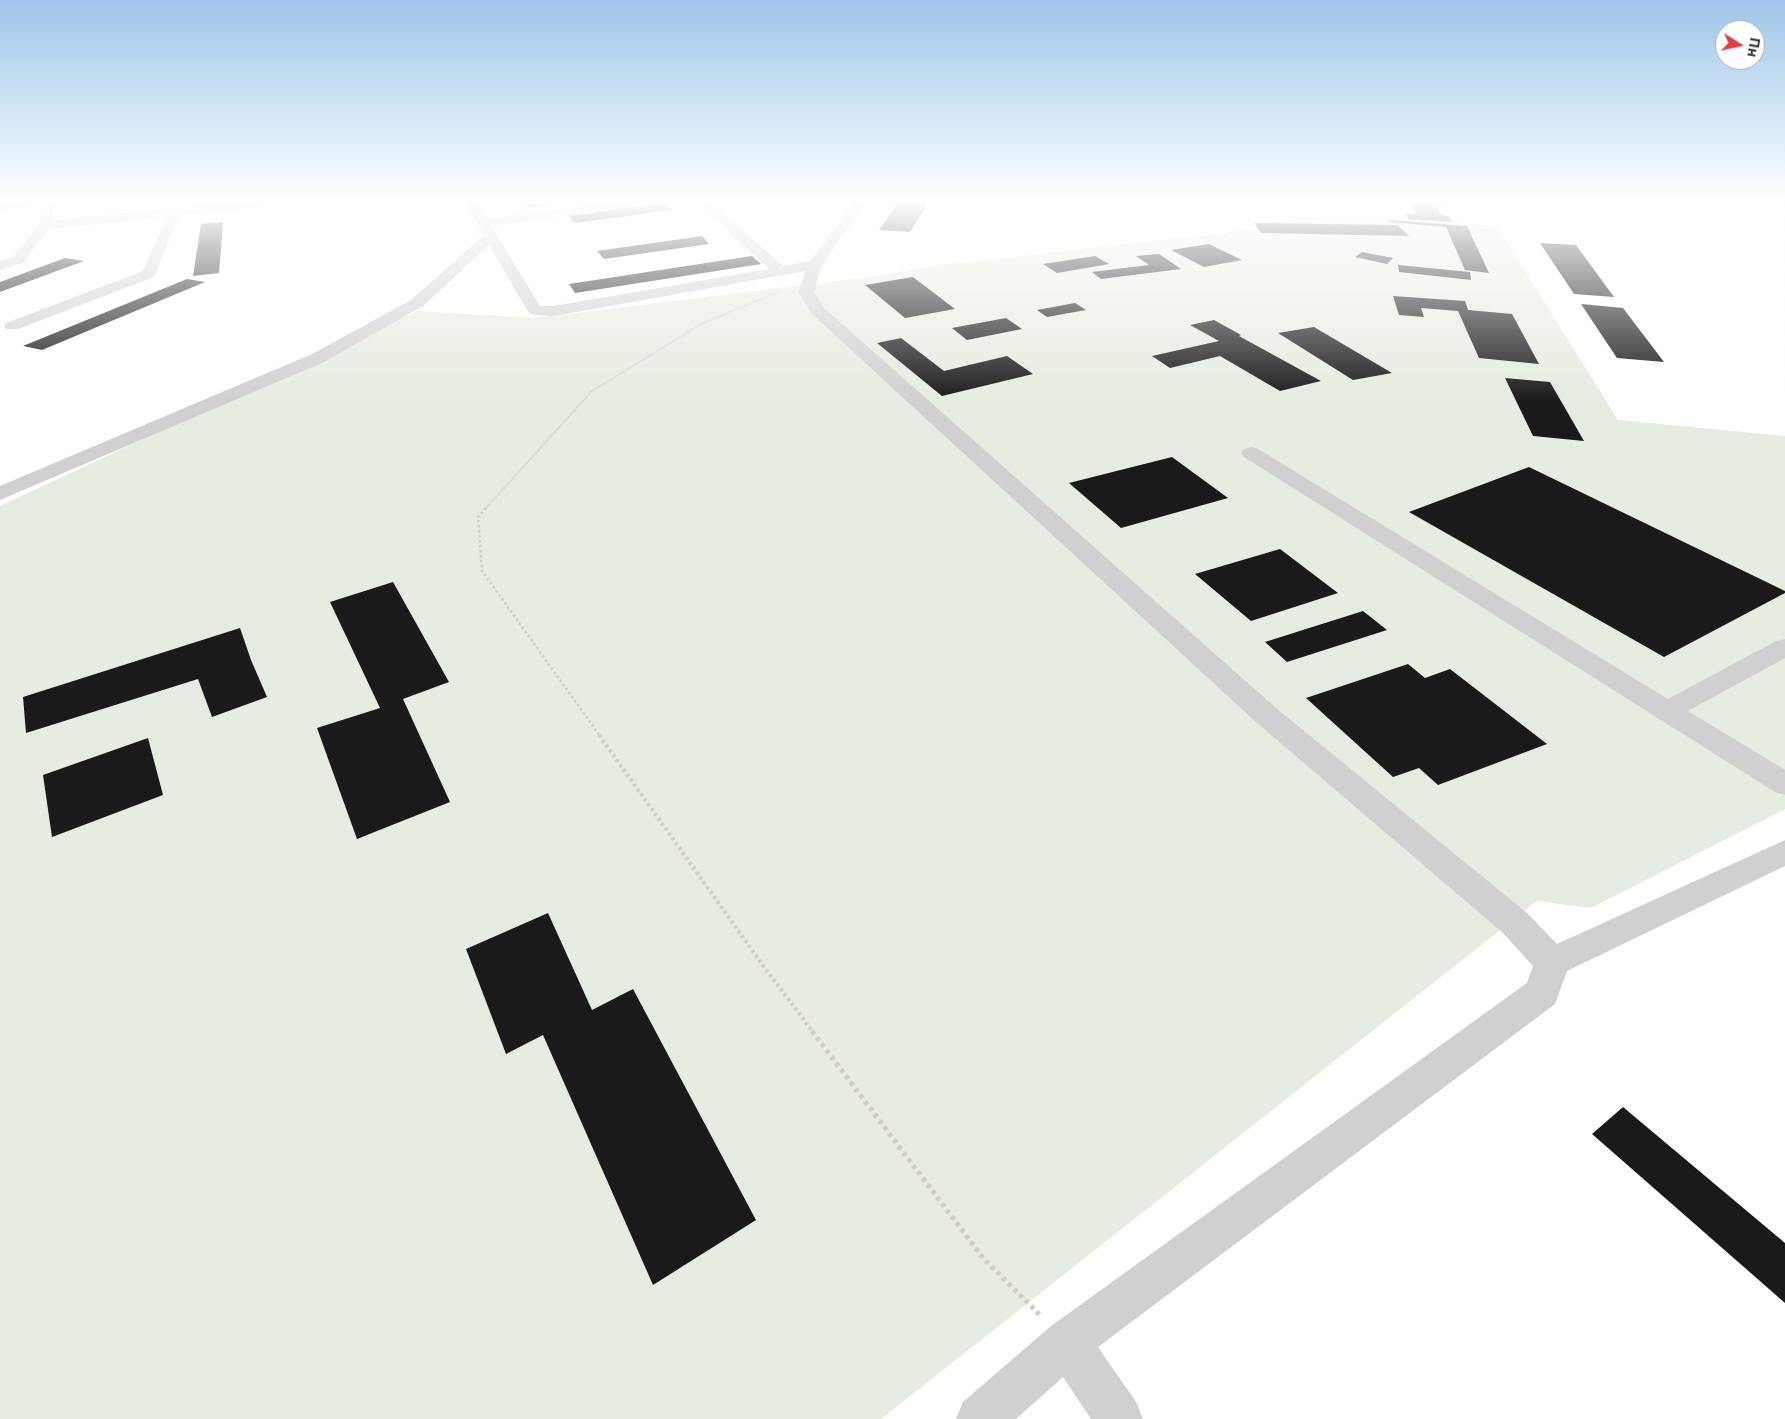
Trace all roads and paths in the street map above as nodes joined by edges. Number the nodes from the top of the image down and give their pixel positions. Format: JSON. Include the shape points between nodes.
{"nodes":[{"id":1,"x":151,"y":269,"type":"edge"},
{"id":2,"x":449,"y":269,"type":"edge"},
{"id":3,"x":511,"y":269,"type":"edge"},
{"id":4,"x":814,"y":269,"type":"edge"},
{"id":5,"x":780,"y":271,"type":"joint"},
{"id":6,"x":812,"y":272,"type":"junction"},
{"id":7,"x":12,"y":326,"type":"dead end"},
{"id":8,"x":1251,"y":453,"type":"dead end"},
{"id":9,"x":0,"y":494,"type":"edge"},
{"id":10,"x":1785,"y":646,"type":"edge"},
{"id":11,"x":1667,"y":711,"type":"junction"},
{"id":12,"x":1785,"y":784,"type":"edge"},
{"id":13,"x":1785,"y":852,"type":"edge"},
{"id":14,"x":1552,"y":962,"type":"junction"},
{"id":15,"x":1067,"y":1342,"type":"junction"},
{"id":16,"x":980,"y":1419,"type":"edge"},
{"id":17,"x":1118,"y":1419,"type":"edge"}],
"edges":[{"from":1,"to":7,"type":"street","via":[[149,274]]},
{"from":2,"to":9,"type":"street","via":[[417,303],[318,358]]},
{"from":3,"to":5,"type":"street","via":[[535,310],[543,312]]},
{"from":4,"to":6,"type":"street"},
{"from":5,"to":6,"type":"street"},
{"from":6,"to":14,"type":"street","via":[[806,292],[818,311],[1266,715],[1516,923]]},
{"from":6,"to":15,"type":"path","via":[[703,323],[592,391],[478,517],[482,571],[764,967],[983,1258]]},
{"from":8,"to":11,"type":"street"},
{"from":10,"to":11,"type":"street"},
{"from":11,"to":12,"type":"street"},
{"from":13,"to":14,"type":"street"},
{"from":14,"to":15,"type":"street","via":[[1542,992]]},
{"from":15,"to":16,"type":"street"},
{"from":15,"to":17,"type":"street"}]}
